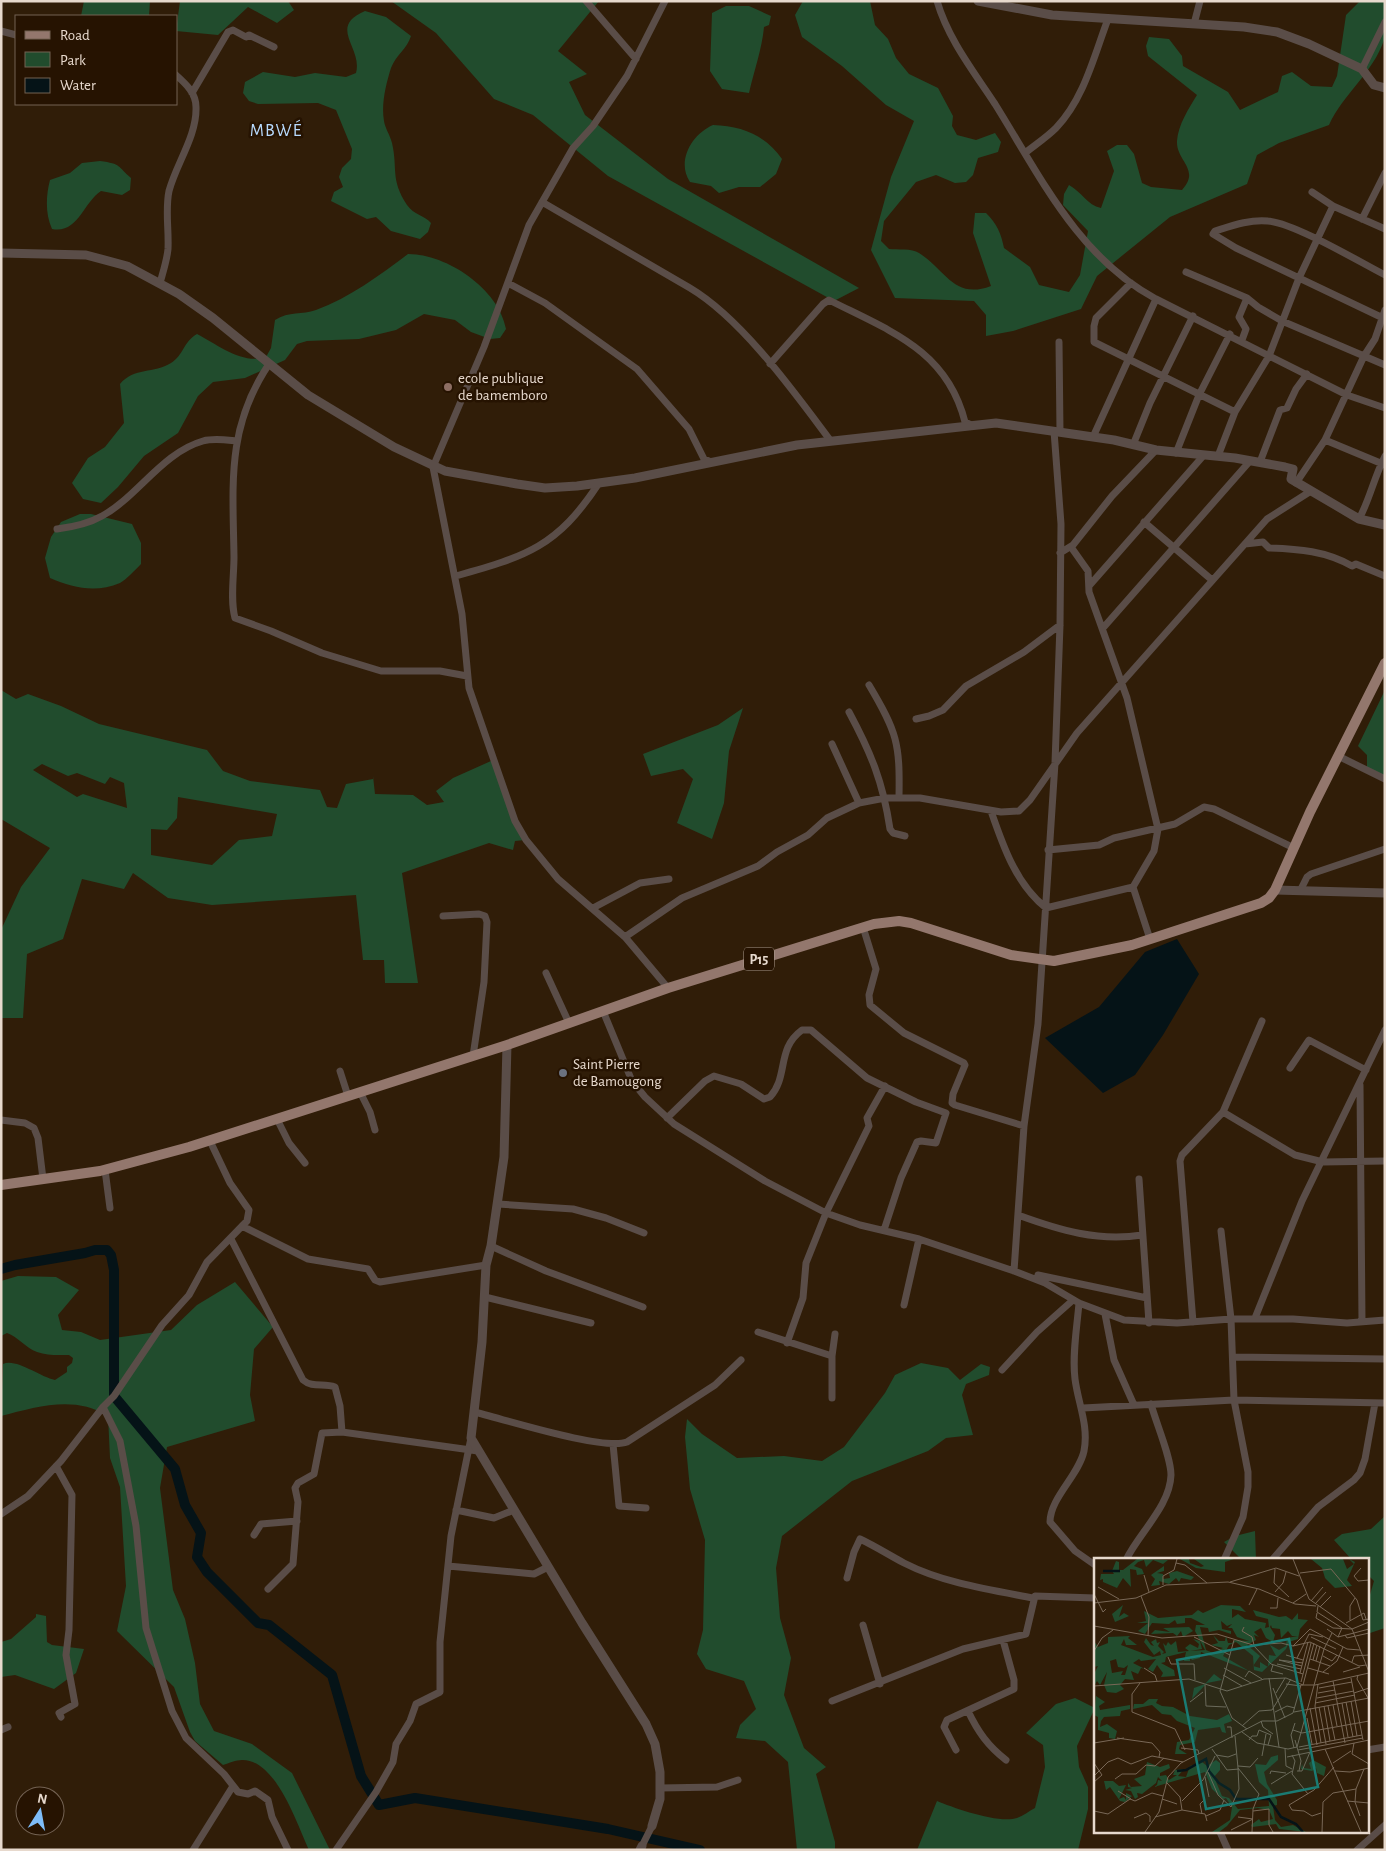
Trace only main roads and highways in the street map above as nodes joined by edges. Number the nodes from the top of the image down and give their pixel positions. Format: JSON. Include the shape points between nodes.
{"nodes":[{"id":1,"x":1385,"y":663,"type":"edge"},
{"id":2,"x":1,"y":1185,"type":"edge"}],
"edges":[{"from":1,"to":2,"type":"main road","number":"P15","via":[[1274,890],[1261,903],[1110,951],[1043,961],[1005,954],[911,923],[862,927],[668,988],[507,1045],[210,1141],[105,1170]]}]}
